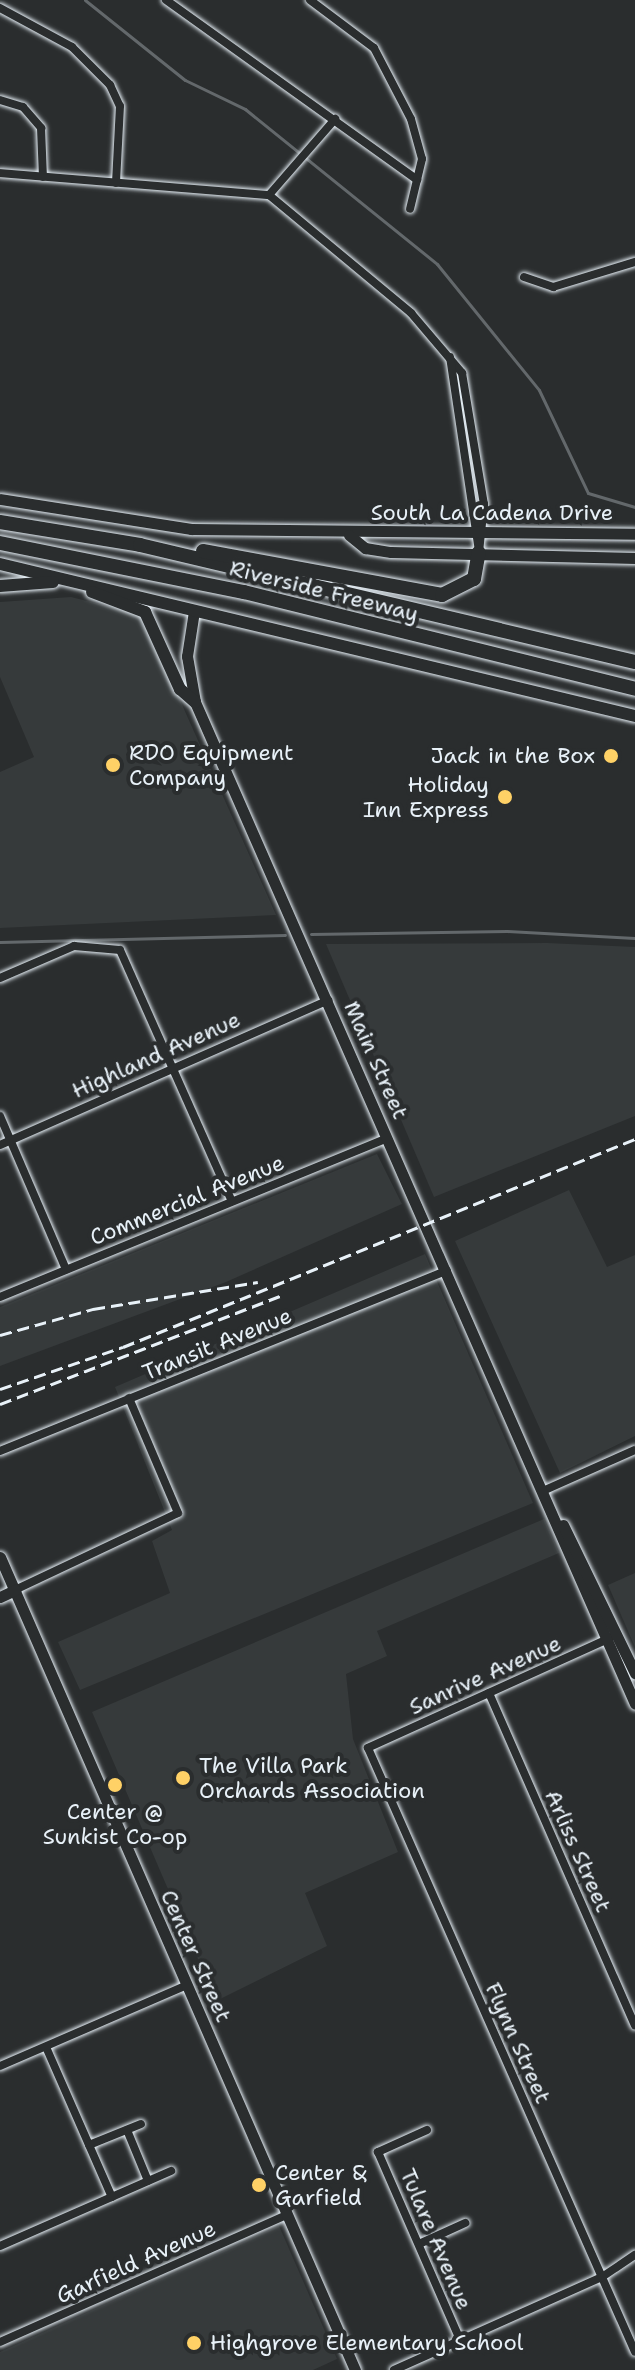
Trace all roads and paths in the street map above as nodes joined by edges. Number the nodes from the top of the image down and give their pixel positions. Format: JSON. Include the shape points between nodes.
{"nodes":[{"id":1,"x":166,"y":0,"type":"edge"},
{"id":2,"x":310,"y":0,"type":"edge"},
{"id":3,"x":327,"y":4,"type":"edge"},
{"id":4,"x":0,"y":8,"type":"edge"},
{"id":5,"x":0,"y":100,"type":"edge"},
{"id":6,"x":335,"y":119,"type":"junction"},
{"id":7,"x":0,"y":173,"type":"edge"},
{"id":8,"x":43,"y":177,"type":"junction"},
{"id":9,"x":417,"y":180,"type":"junction"},
{"id":10,"x":116,"y":183,"type":"junction"},
{"id":11,"x":269,"y":195,"type":"junction"},
{"id":12,"x":410,"y":209,"type":"dead end"},
{"id":13,"x":635,"y":262,"type":"edge"},
{"id":14,"x":524,"y":277,"type":"dead end"},
{"id":15,"x":450,"y":356,"type":"junction"},
{"id":16,"x":0,"y":499,"type":"edge"},
{"id":17,"x":0,"y":522,"type":"edge"},
{"id":18,"x":473,"y":533,"type":"junction"},
{"id":19,"x":486,"y":533,"type":"junction"},
{"id":20,"x":635,"y":534,"type":"edge"},
{"id":21,"x":349,"y":535,"type":"junction"},
{"id":22,"x":0,"y":543,"type":"edge"},
{"id":23,"x":140,"y":545,"type":"junction"},
{"id":24,"x":479,"y":552,"type":"junction"},
{"id":25,"x":635,"y":558,"type":"edge"},
{"id":26,"x":0,"y":564,"type":"edge"},
{"id":27,"x":64,"y":582,"type":"junction"},
{"id":28,"x":0,"y":586,"type":"edge"},
{"id":29,"x":86,"y":587,"type":"junction"},
{"id":30,"x":194,"y":611,"type":"junction"},
{"id":31,"x":635,"y":662,"type":"edge"},
{"id":32,"x":635,"y":689,"type":"edge"},
{"id":33,"x":195,"y":702,"type":"junction"},
{"id":34,"x":635,"y":716,"type":"edge"},
{"id":35,"x":0,"y":978,"type":"edge"},
{"id":36,"x":328,"y":1000,"type":"junction"},
{"id":37,"x":171,"y":1067,"type":"junction"},
{"id":38,"x":0,"y":1116,"type":"edge"},
{"id":39,"x":388,"y":1138,"type":"junction"},
{"id":40,"x":11,"y":1140,"type":"junction"},
{"id":41,"x":0,"y":1145,"type":"edge"},
{"id":42,"x":232,"y":1201,"type":"junction"},
{"id":43,"x":66,"y":1269,"type":"junction"},
{"id":44,"x":447,"y":1270,"type":"junction"},
{"id":45,"x":0,"y":1297,"type":"edge"},
{"id":46,"x":129,"y":1398,"type":"junction"},
{"id":47,"x":635,"y":1450,"type":"edge"},
{"id":48,"x":0,"y":1451,"type":"edge"},
{"id":49,"x":545,"y":1490,"type":"junction"},
{"id":50,"x":0,"y":1557,"type":"edge"},
{"id":51,"x":15,"y":1590,"type":"junction"},
{"id":52,"x":0,"y":1597,"type":"edge"},
{"id":53,"x":612,"y":1637,"type":"junction"},
{"id":54,"x":635,"y":1673,"type":"edge"},
{"id":55,"x":489,"y":1693,"type":"junction"},
{"id":56,"x":635,"y":1704,"type":"edge"},
{"id":57,"x":368,"y":1748,"type":"joint"},
{"id":58,"x":187,"y":1985,"type":"junction"},
{"id":59,"x":635,"y":2025,"type":"edge"},
{"id":60,"x":46,"y":2047,"type":"junction"},
{"id":61,"x":0,"y":2066,"type":"edge"},
{"id":62,"x":141,"y":2124,"type":"dead end"},
{"id":63,"x":127,"y":2130,"type":"junction"},
{"id":64,"x":427,"y":2130,"type":"dead end"},
{"id":65,"x":89,"y":2145,"type":"junction"},
{"id":66,"x":171,"y":2171,"type":"dead end"},
{"id":67,"x":148,"y":2181,"type":"junction"},
{"id":68,"x":112,"y":2197,"type":"junction"},
{"id":69,"x":287,"y":2215,"type":"junction"},
{"id":70,"x":465,"y":2223,"type":"dead end"},
{"id":71,"x":1,"y":2243,"type":"edge"},
{"id":72,"x":419,"y":2244,"type":"junction"},
{"id":73,"x":635,"y":2255,"type":"edge"},
{"id":74,"x":602,"y":2277,"type":"junction"},
{"id":75,"x":460,"y":2340,"type":"junction"},
{"id":76,"x":0,"y":2342,"type":"edge"},
{"id":77,"x":635,"y":2352,"type":"edge"},
{"id":78,"x":355,"y":2370,"type":"edge"},
{"id":79,"x":394,"y":2370,"type":"edge"}],
"edges":[{"from":1,"to":6,"type":"street","via":[[206,35]]},
{"from":2,"to":3,"type":"street"},
{"from":3,"to":9,"type":"street","via":[[374,48],[387,70],[419,142]]},
{"from":4,"to":10,"type":"street","via":[[72,47],[110,85],[120,106]]},
{"from":5,"to":8,"type":"street","via":[[23,107],[41,128]]},
{"from":6,"to":9,"type":"street"},
{"from":6,"to":11,"type":"street"},
{"from":7,"to":8,"type":"street"},
{"from":8,"to":10,"type":"street"},
{"from":9,"to":12,"type":"street"},
{"from":10,"to":11,"type":"street"},
{"from":11,"to":15,"type":"street","via":[[411,313]]},
{"from":13,"to":14,"type":"street","via":[[553,287]]},
{"from":15,"to":18,"type":"street"},
{"from":15,"to":19,"type":"street","via":[[462,373]]},
{"from":16,"to":21,"type":"main road","name":"South La Cadena Drive","via":[[117,520]]},
{"from":17,"to":23,"type":"highway","name":"Riverside Freeway"},
{"from":18,"to":19,"type":"main road","name":"South La Cadena Drive"},
{"from":18,"to":21,"type":"main road","name":"South La Cadena Drive"},
{"from":18,"to":24,"type":"street"},
{"from":19,"to":20,"type":"main road","name":"South La Cadena Drive"},
{"from":19,"to":24,"type":"street"},
{"from":21,"to":24,"type":"main road","name":"South La Cadena Drive","via":[[365,548],[391,552]]},
{"from":22,"to":32,"type":"highway","name":"Riverside Freeway","via":[[244,592]]},
{"from":23,"to":24,"type":"highway","via":[[442,595],[474,579]]},
{"from":23,"to":31,"type":"highway","name":"Riverside Freeway"},
{"from":24,"to":25,"type":"main road","name":"South La Cadena Drive"},
{"from":26,"to":27,"type":"main road"},
{"from":27,"to":28,"type":"main road"},
{"from":27,"to":29,"type":"main road"},
{"from":29,"to":30,"type":"main road"},
{"from":29,"to":33,"type":"main road","via":[[145,612],[180,689]]},
{"from":30,"to":33,"type":"main road","name":"Main Street","via":[[187,656]]},
{"from":30,"to":34,"type":"main road"},
{"from":33,"to":36,"type":"main road","name":"Main Street"},
{"from":35,"to":37,"type":"street","via":[[74,946],[120,950]]},
{"from":36,"to":37,"type":"street","name":"Highland Avenue"},
{"from":36,"to":39,"type":"main road","name":"Main Street"},
{"from":37,"to":40,"type":"street","name":"Highland Avenue"},
{"from":37,"to":42,"type":"street"},
{"from":38,"to":40,"type":"street"},
{"from":39,"to":42,"type":"street","name":"Commercial Avenue"},
{"from":39,"to":44,"type":"main road","name":"Main Street"},
{"from":40,"to":41,"type":"street","name":"Highland Avenue"},
{"from":40,"to":43,"type":"street"},
{"from":42,"to":43,"type":"street","name":"Commercial Avenue"},
{"from":43,"to":45,"type":"street","name":"Commercial Avenue"},
{"from":44,"to":46,"type":"street","name":"Transit Avenue"},
{"from":44,"to":49,"type":"main road","name":"Main Street"},
{"from":46,"to":48,"type":"street","name":"Transit Avenue"},
{"from":46,"to":51,"type":"street","via":[[178,1513]]},
{"from":47,"to":49,"type":"street"},
{"from":49,"to":53,"type":"main road","name":"Main Street"},
{"from":50,"to":51,"type":"main road","name":"Center Street"},
{"from":51,"to":52,"type":"main road"},
{"from":51,"to":58,"type":"main road","name":"Center Street"},
{"from":53,"to":54,"type":"main road","name":"Main Street"},
{"from":53,"to":55,"type":"street","name":"Sanrive Avenue"},
{"from":53,"to":56,"type":"main road","name":"Main Street"},
{"from":55,"to":57,"type":"street","name":"Sanrive Avenue"},
{"from":55,"to":59,"type":"street","name":"Arliss Street"},
{"from":57,"to":74,"type":"street","name":"Flynn Street"},
{"from":58,"to":60,"type":"street"},
{"from":58,"to":69,"type":"main road","name":"Center Street"},
{"from":60,"to":61,"type":"street"},
{"from":60,"to":65,"type":"street"},
{"from":62,"to":63,"type":"street"},
{"from":63,"to":65,"type":"street"},
{"from":63,"to":67,"type":"street"},
{"from":64,"to":72,"type":"street","name":"Tulare Avenue","via":[[378,2152]]},
{"from":65,"to":68,"type":"street"},
{"from":66,"to":67,"type":"street"},
{"from":67,"to":68,"type":"street"},
{"from":68,"to":71,"type":"street"},
{"from":69,"to":76,"type":"street","name":"Garfield Avenue"},
{"from":69,"to":78,"type":"main road","name":"Center Street"},
{"from":70,"to":72,"type":"street"},
{"from":72,"to":75,"type":"street","name":"Tulare Avenue"},
{"from":73,"to":74,"type":"street"},
{"from":74,"to":75,"type":"street"},
{"from":74,"to":77,"type":"street","name":"Flynn Street"},
{"from":75,"to":79,"type":"street"}]}
